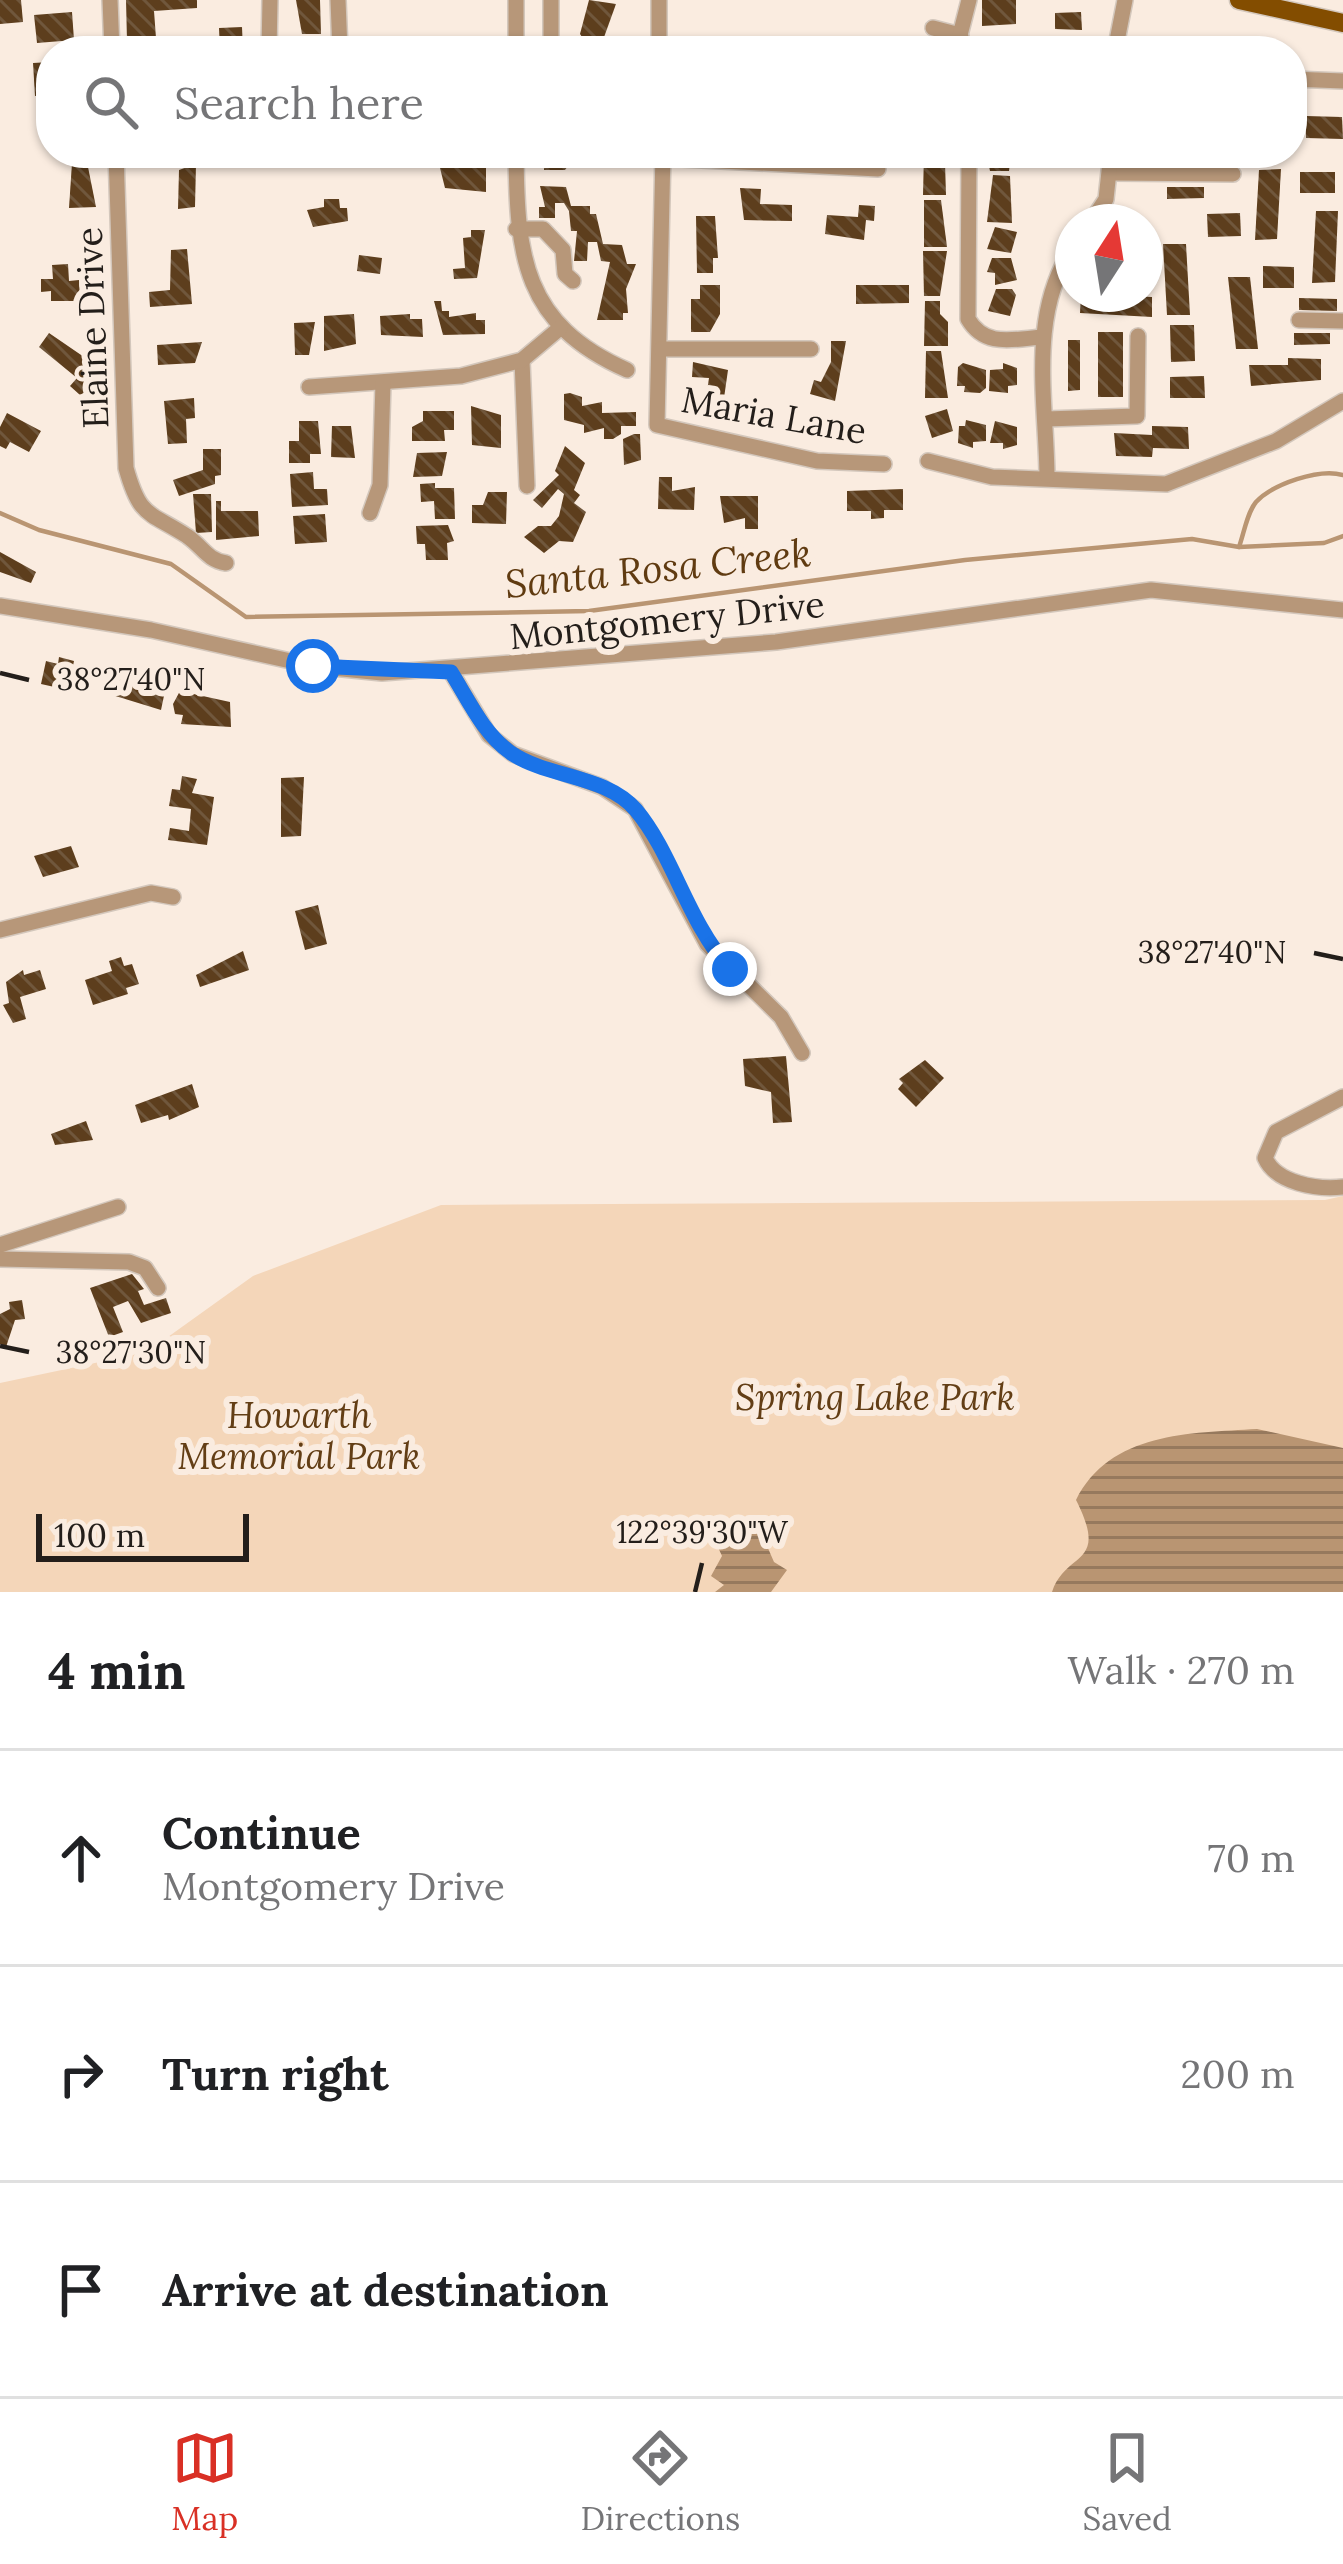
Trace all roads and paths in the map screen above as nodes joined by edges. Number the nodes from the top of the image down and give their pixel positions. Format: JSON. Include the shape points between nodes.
{"nodes":[{"id":1,"x":110,"y":0,"type":"edge"},
{"id":2,"x":270,"y":0,"type":"edge"},
{"id":3,"x":338,"y":0,"type":"edge"},
{"id":4,"x":516,"y":0,"type":"edge"},
{"id":5,"x":551,"y":0,"type":"edge"},
{"id":6,"x":659,"y":0,"type":"edge"},
{"id":7,"x":969,"y":0,"type":"edge"},
{"id":8,"x":1125,"y":0,"type":"edge"},
{"id":9,"x":1239,"y":0,"type":"edge"},
{"id":10,"x":1343,"y":23,"type":"edge"},
{"id":11,"x":933,"y":28,"type":"dead end"},
{"id":12,"x":111,"y":36,"type":"edge"},
{"id":13,"x":269,"y":36,"type":"edge"},
{"id":14,"x":339,"y":36,"type":"edge"},
{"id":15,"x":516,"y":36,"type":"edge"},
{"id":16,"x":551,"y":36,"type":"edge"},
{"id":17,"x":659,"y":36,"type":"edge"},
{"id":18,"x":949,"y":36,"type":"edge"},
{"id":19,"x":964,"y":36,"type":"edge"},
{"id":20,"x":1118,"y":36,"type":"edge"},
{"id":21,"x":1307,"y":80,"type":"edge"},
{"id":22,"x":1343,"y":81,"type":"edge"},
{"id":23,"x":116,"y":168,"type":"edge"},
{"id":24,"x":516,"y":168,"type":"edge"},
{"id":25,"x":663,"y":168,"type":"edge"},
{"id":26,"x":863,"y":168,"type":"edge"},
{"id":27,"x":968,"y":168,"type":"edge"},
{"id":28,"x":1110,"y":168,"type":"edge"},
{"id":29,"x":878,"y":169,"type":"dead end"},
{"id":30,"x":1110,"y":173,"type":"junction"},
{"id":31,"x":1233,"y":175,"type":"dead end"},
{"id":32,"x":1103,"y":204,"type":"edge"},
{"id":33,"x":516,"y":229,"type":"junction"},
{"id":34,"x":1055,"y":274,"type":"edge"},
{"id":35,"x":572,"y":280,"type":"dead end"},
{"id":36,"x":1299,"y":320,"type":"dead end"},
{"id":37,"x":1343,"y":321,"type":"edge"},
{"id":38,"x":560,"y":328,"type":"junction"},
{"id":39,"x":1138,"y":336,"type":"dead end"},
{"id":40,"x":1043,"y":337,"type":"junction"},
{"id":41,"x":811,"y":349,"type":"dead end"},
{"id":42,"x":662,"y":350,"type":"junction"},
{"id":43,"x":522,"y":360,"type":"junction"},
{"id":44,"x":627,"y":370,"type":"dead end"},
{"id":45,"x":382,"y":383,"type":"junction"},
{"id":46,"x":309,"y":387,"type":"dead end"},
{"id":47,"x":1343,"y":401,"type":"edge"},
{"id":48,"x":1046,"y":418,"type":"junction"},
{"id":49,"x":928,"y":460,"type":"dead end"},
{"id":50,"x":884,"y":464,"type":"dead end"},
{"id":51,"x":1047,"y":475,"type":"junction"},
{"id":52,"x":527,"y":486,"type":"dead end"},
{"id":53,"x":370,"y":513,"type":"dead end"},
{"id":54,"x":226,"y":563,"type":"dead end"},
{"id":55,"x":0,"y":606,"type":"edge"},
{"id":56,"x":1343,"y":610,"type":"edge"},
{"id":57,"x":451,"y":672,"type":"junction"},
{"id":58,"x":173,"y":897,"type":"dead end"},
{"id":59,"x":0,"y":930,"type":"edge"},
{"id":60,"x":802,"y":1054,"type":"dead end"},
{"id":61,"x":1343,"y":1097,"type":"edge"},
{"id":62,"x":1343,"y":1187,"type":"edge"},
{"id":63,"x":118,"y":1207,"type":"dead end"},
{"id":64,"x":0,"y":1245,"type":"edge"},
{"id":65,"x":0,"y":1259,"type":"edge"},
{"id":66,"x":158,"y":1288,"type":"dead end"}],
"edges":[{"from":1,"to":12,"type":"street"},
{"from":2,"to":13,"type":"street"},
{"from":3,"to":14,"type":"street"},
{"from":4,"to":15,"type":"street"},
{"from":5,"to":16,"type":"street"},
{"from":6,"to":17,"type":"street"},
{"from":7,"to":19,"type":"street"},
{"from":8,"to":20,"type":"street"},
{"from":9,"to":10,"type":"main road"},
{"from":11,"to":18,"type":"street"},
{"from":21,"to":22,"type":"street"},
{"from":23,"to":54,"type":"street","name":"Elaine Drive","via":[[126,468],[148,518]]},
{"from":24,"to":33,"type":"street"},
{"from":25,"to":42,"type":"street","name":"Maria Lane"},
{"from":26,"to":29,"type":"street"},
{"from":27,"to":40,"type":"street","via":[[968,320],[993,340]]},
{"from":28,"to":30,"type":"street"},
{"from":30,"to":31,"type":"street"},
{"from":30,"to":32,"type":"street"},
{"from":33,"to":35,"type":"street","via":[[544,229],[563,250]]},
{"from":33,"to":38,"type":"street","via":[[531,288]]},
{"from":34,"to":40,"type":"street"},
{"from":36,"to":37,"type":"street"},
{"from":38,"to":43,"type":"street"},
{"from":38,"to":44,"type":"street"},
{"from":39,"to":48,"type":"street","via":[[1137,416]]},
{"from":40,"to":48,"type":"street"},
{"from":41,"to":42,"type":"street","name":"Maria Lane"},
{"from":42,"to":50,"type":"street","name":"Maria Lane","via":[[657,425],[817,461]]},
{"from":43,"to":45,"type":"street"},
{"from":43,"to":52,"type":"street"},
{"from":45,"to":46,"type":"street"},
{"from":45,"to":53,"type":"street","via":[[380,485]]},
{"from":47,"to":51,"type":"street","via":[[1276,441],[1166,484]]},
{"from":48,"to":51,"type":"street"},
{"from":49,"to":51,"type":"street","via":[[992,477]]},
{"from":55,"to":57,"type":"street","name":"Montgomery Drive","via":[[313,666]]},
{"from":56,"to":57,"type":"street","name":"Montgomery Drive","via":[[1151,590],[776,642]]},
{"from":57,"to":60,"type":"street","via":[[489,735],[513,754],[635,809],[707,944],[781,1017]]},
{"from":58,"to":59,"type":"street","via":[[152,893]]},
{"from":61,"to":62,"type":"street","via":[[1276,1132],[1264,1158],[1290,1180]]},
{"from":63,"to":64,"type":"street"},
{"from":65,"to":66,"type":"street","via":[[129,1262],[145,1268]]}]}
